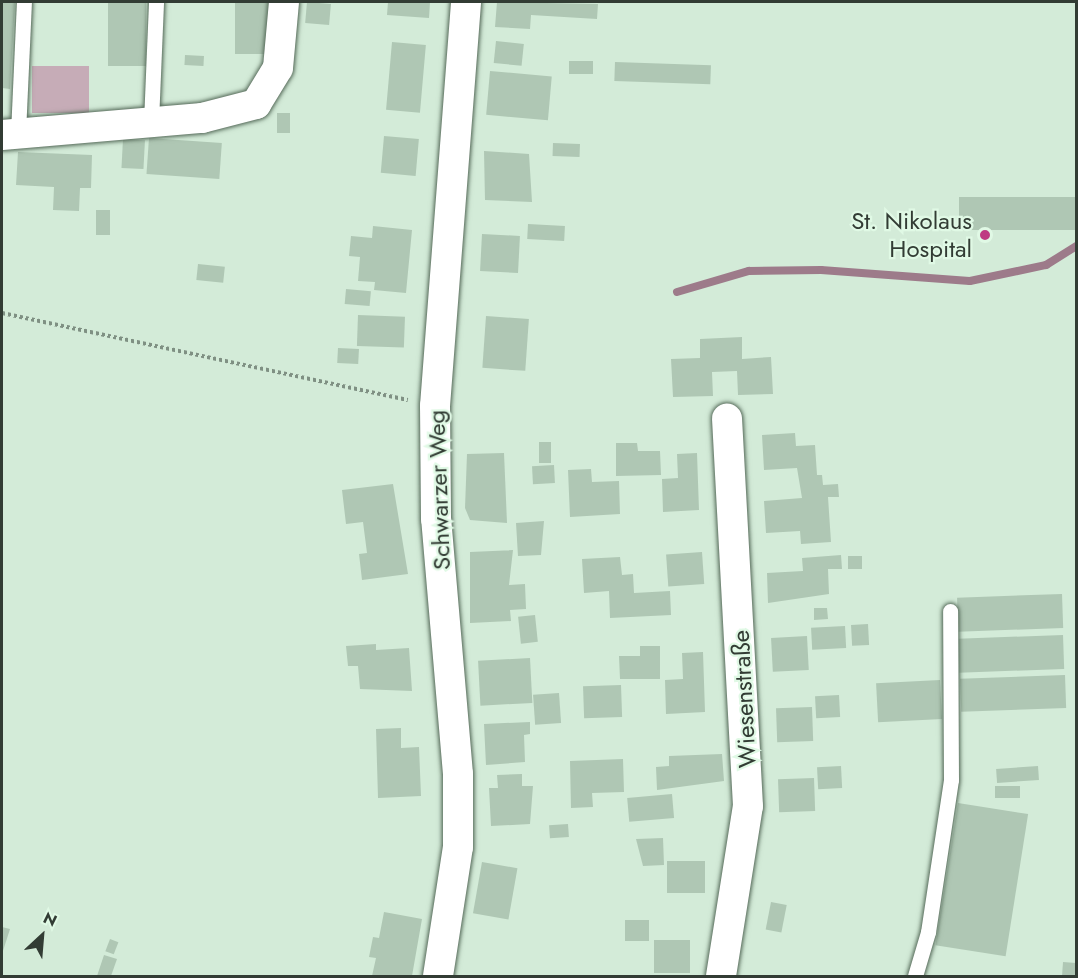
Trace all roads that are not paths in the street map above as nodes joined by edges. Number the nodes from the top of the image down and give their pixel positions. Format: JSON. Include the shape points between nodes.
{"nodes":[{"id":1,"x":24,"y":2,"type":"edge"},
{"id":2,"x":156,"y":2,"type":"edge"},
{"id":3,"x":284,"y":2,"type":"edge"},
{"id":4,"x":466,"y":2,"type":"edge"},
{"id":5,"x":151,"y":122,"type":"junction"},
{"id":6,"x":10,"y":134,"type":"edge"},
{"id":7,"x":728,"y":419,"type":"dead end"},
{"id":8,"x":950,"y":611,"type":"dead end"},
{"id":9,"x":438,"y":976,"type":"edge"},
{"id":10,"x":721,"y":976,"type":"edge"},
{"id":11,"x":915,"y":976,"type":"edge"}],
"edges":[{"from":1,"to":6,"type":"lane"},
{"from":2,"to":5,"type":"lane"},
{"from":3,"to":5,"type":"street","via":[[278,68],[256,104],[202,118]]},
{"from":4,"to":9,"type":"street","name":"Schwarzer Weg","via":[[435,406],[436,519],[458,774],[458,847]]},
{"from":5,"to":6,"type":"street"},
{"from":7,"to":10,"type":"street","name":"Wiesenstraße","via":[[748,806]]},
{"from":8,"to":11,"type":"lane","via":[[951,780],[928,932]]}]}
